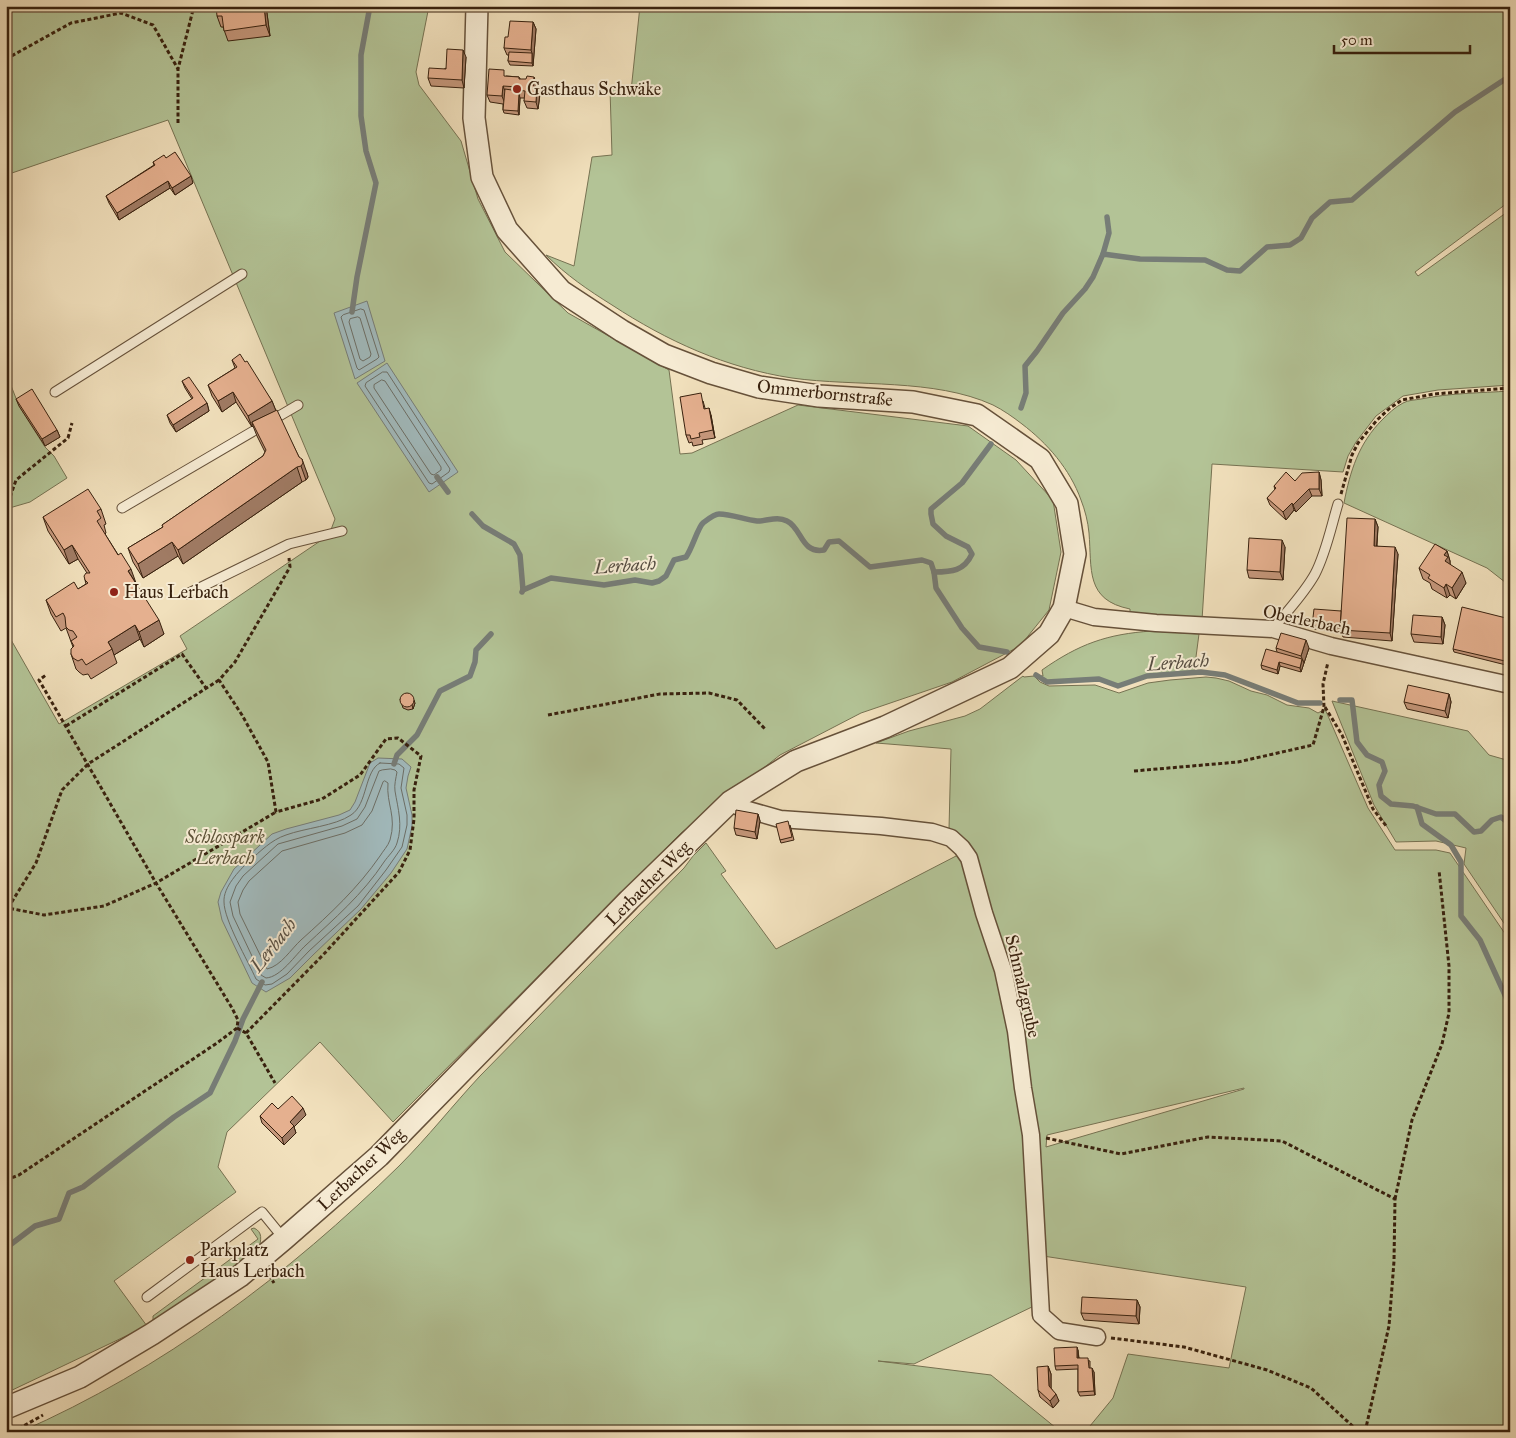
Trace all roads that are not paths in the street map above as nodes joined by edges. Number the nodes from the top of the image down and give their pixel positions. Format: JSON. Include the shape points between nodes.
{"nodes":[{"id":1,"x":477,"y":6,"type":"edge"},
{"id":2,"x":242,"y":274,"type":"dead end"},
{"id":3,"x":55,"y":392,"type":"dead end"},
{"id":4,"x":298,"y":405,"type":"dead end"},
{"id":5,"x":1338,"y":504,"type":"road end"},
{"id":6,"x":122,"y":508,"type":"dead end"},
{"id":7,"x":342,"y":531,"type":"dead end"},
{"id":8,"x":187,"y":594,"type":"dead end"},
{"id":9,"x":1064,"y":608,"type":"junction"},
{"id":10,"x":1273,"y":629,"type":"junction"},
{"id":11,"x":1510,"y":685,"type":"edge"},
{"id":12,"x":730,"y":802,"type":"junction"},
{"id":13,"x":284,"y":1239,"type":"junction"},
{"id":14,"x":147,"y":1297,"type":"dead end"},
{"id":15,"x":1097,"y":1336,"type":"road end"},
{"id":16,"x":6,"y":1408,"type":"edge"}],
"edges":[{"from":1,"to":9,"type":"street","name":"Ommerbornstraße","via":[[474,118],[482,177],[507,230],[561,291],[664,355],[711,373],[759,387],[819,396],[913,402],[977,415],[1040,459],[1067,504],[1075,554]]},
{"from":2,"to":3,"type":"lane"},
{"from":4,"to":6,"type":"lane"},
{"from":5,"to":10,"type":"lane","via":[[1315,573]]},
{"from":7,"to":8,"type":"lane","via":[[289,544]]},
{"from":9,"to":10,"type":"street","name":"Oberlerbach","via":[[1094,617]]},
{"from":9,"to":12,"type":"street","name":"Lerbacher Weg","via":[[1049,634],[1010,668],[885,727],[796,761]]},
{"from":10,"to":11,"type":"street","name":"Oberlerbach","via":[[1331,646]]},
{"from":12,"to":13,"type":"street","name":"Lerbacher Weg","via":[[629,900],[379,1156]]},
{"from":12,"to":15,"type":"street","name":"Schmalzgrube","via":[[780,819],[932,832],[951,838],[969,858],[1003,970],[1016,1031],[1031,1135],[1041,1315],[1059,1331]]},
{"from":13,"to":14,"type":"lane","via":[[262,1212]]},
{"from":13,"to":16,"type":"street","name":"Lerbacher Weg","via":[[240,1276],[144,1339],[80,1377]]}]}
